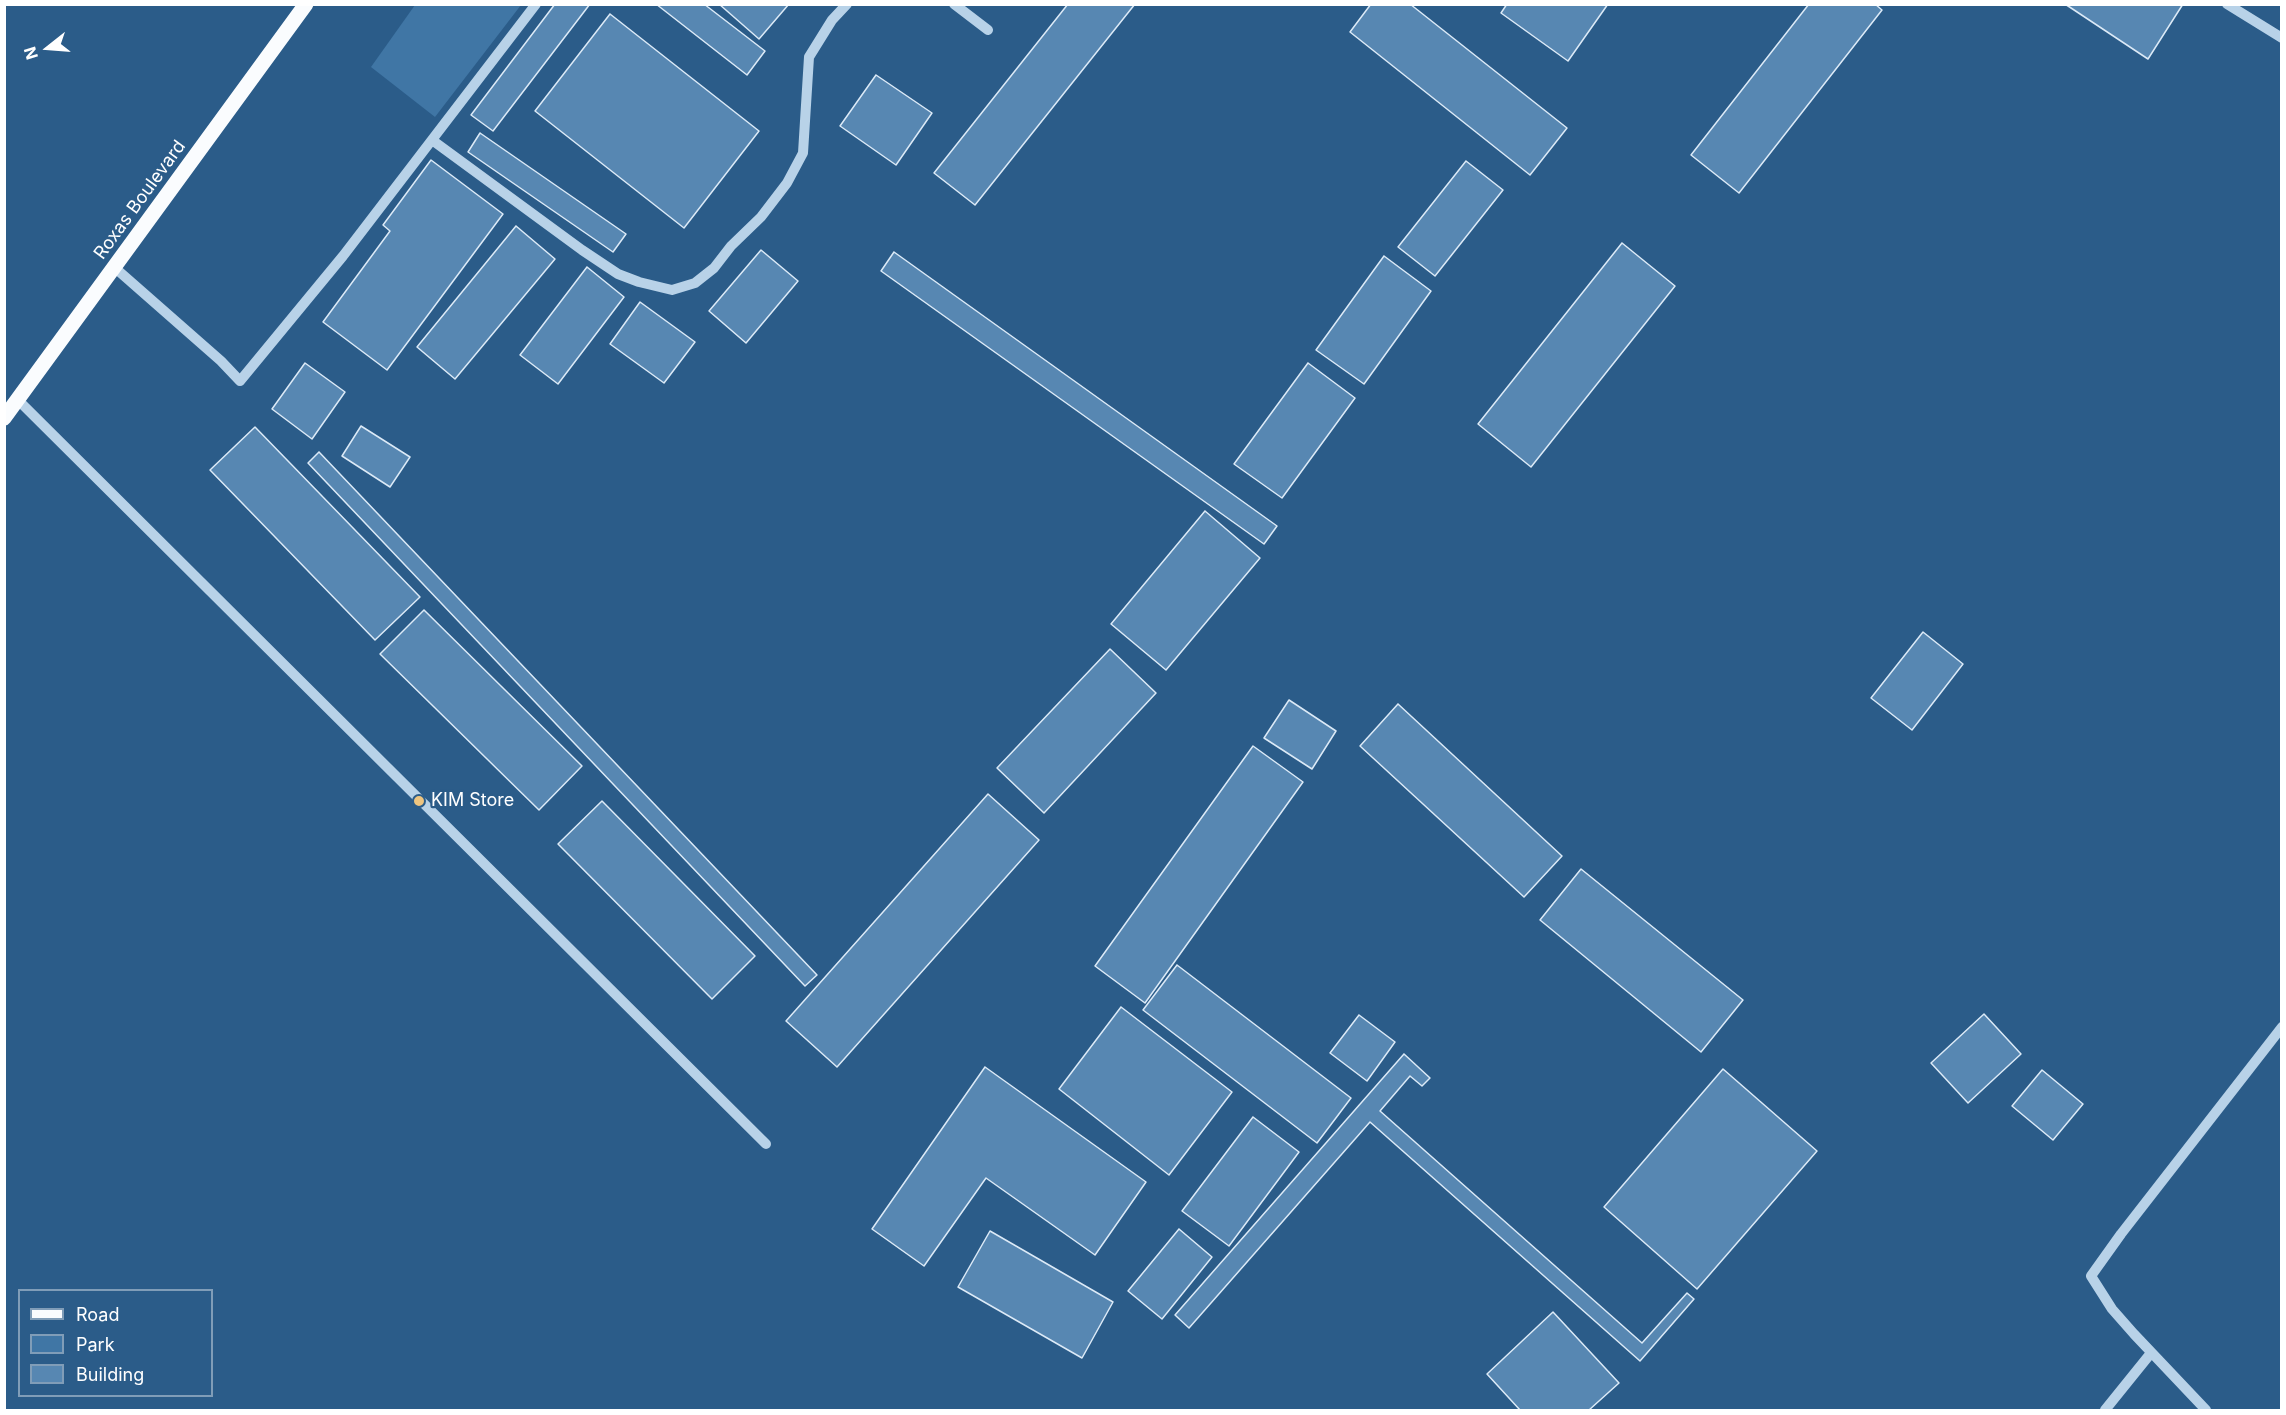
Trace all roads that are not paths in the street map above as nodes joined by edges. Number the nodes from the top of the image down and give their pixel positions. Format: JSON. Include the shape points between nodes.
{"nodes":[{"id":1,"x":306,"y":4,"type":"edge"},
{"id":2,"x":536,"y":4,"type":"edge"},
{"id":3,"x":847,"y":4,"type":"edge"},
{"id":4,"x":954,"y":4,"type":"edge"},
{"id":5,"x":2226,"y":4,"type":"edge"},
{"id":6,"x":988,"y":30,"type":"dead end"},
{"id":7,"x":2282,"y":38,"type":"edge"},
{"id":8,"x":432,"y":140,"type":"junction"},
{"id":9,"x":114,"y":267,"type":"junction"},
{"id":10,"x":18,"y":400,"type":"junction"},
{"id":11,"x":4,"y":418,"type":"edge"},
{"id":12,"x":2282,"y":1027,"type":"edge"},
{"id":13,"x":766,"y":1144,"type":"dead end"},
{"id":14,"x":2151,"y":1353,"type":"junction"},
{"id":15,"x":2106,"y":1410,"type":"edge"},
{"id":16,"x":2206,"y":1410,"type":"edge"}],
"edges":[{"from":1,"to":9,"type":"main road","name":"Roxas Boulevard"},
{"from":2,"to":8,"type":"street"},
{"from":3,"to":8,"type":"street","via":[[809,57],[802,153],[787,183],[761,217],[695,284],[672,290],[618,274]]},
{"from":4,"to":6,"type":"street"},
{"from":5,"to":7,"type":"street"},
{"from":8,"to":9,"type":"street","via":[[240,381]]},
{"from":9,"to":10,"type":"main road","name":"Roxas Boulevard"},
{"from":10,"to":11,"type":"main road","name":"Roxas Boulevard"},
{"from":10,"to":13,"type":"street"},
{"from":12,"to":14,"type":"street","via":[[2091,1276],[2112,1309]]},
{"from":14,"to":15,"type":"street"},
{"from":14,"to":16,"type":"street"}]}
